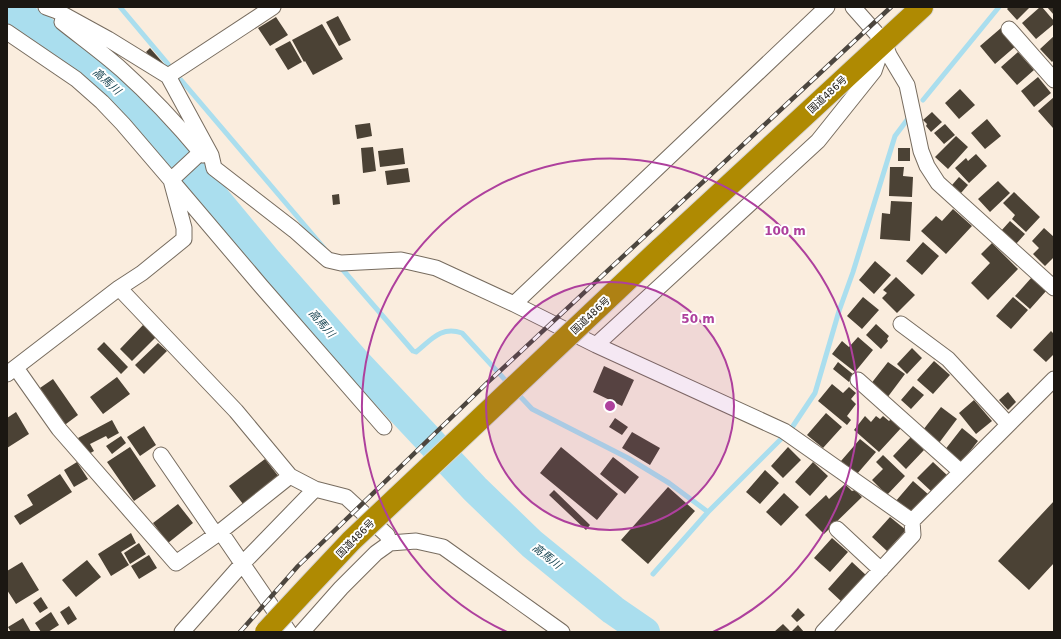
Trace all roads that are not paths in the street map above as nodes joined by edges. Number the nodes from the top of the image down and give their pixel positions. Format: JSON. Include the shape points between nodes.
{"nodes":[{"id":1,"x":42,"y":7,"type":"edge"},
{"id":2,"x":46,"y":7,"type":"edge"},
{"id":3,"x":273,"y":7,"type":"edge"},
{"id":4,"x":827,"y":7,"type":"edge"},
{"id":5,"x":853,"y":7,"type":"edge"},
{"id":6,"x":922,"y":7,"type":"edge"},
{"id":7,"x":1009,"y":29,"type":"dead end"},
{"id":8,"x":7,"y":32,"type":"edge"},
{"id":9,"x":884,"y":42,"type":"junction"},
{"id":10,"x":168,"y":76,"type":"junction"},
{"id":11,"x":1054,"y":80,"type":"edge"},
{"id":12,"x":198,"y":155,"type":"junction"},
{"id":13,"x":214,"y":168,"type":"junction"},
{"id":14,"x":174,"y":177,"type":"junction"},
{"id":15,"x":119,"y":288,"type":"junction"},
{"id":16,"x":1054,"y":288,"type":"edge"},
{"id":17,"x":514,"y":304,"type":"junction"},
{"id":18,"x":901,"y":324,"type":"dead end"},
{"id":19,"x":596,"y":345,"type":"junction"},
{"id":20,"x":12,"y":371,"type":"edge"},
{"id":21,"x":1054,"y":379,"type":"edge"},
{"id":22,"x":858,"y":380,"type":"dead end"},
{"id":23,"x":1008,"y":424,"type":"junction"},
{"id":24,"x":384,"y":427,"type":"dead end"},
{"id":25,"x":161,"y":455,"type":"dead end"},
{"id":26,"x":961,"y":472,"type":"junction"},
{"id":27,"x":290,"y":476,"type":"junction"},
{"id":28,"x":315,"y":489,"type":"junction"},
{"id":29,"x":912,"y":521,"type":"junction"},
{"id":30,"x":837,"y":529,"type":"dead end"},
{"id":31,"x":218,"y":533,"type":"junction"},
{"id":32,"x":390,"y":543,"type":"junction"},
{"id":33,"x":243,"y":563,"type":"junction"},
{"id":34,"x":880,"y":570,"type":"junction"},
{"id":35,"x":182,"y":632,"type":"edge"},
{"id":36,"x":266,"y":632,"type":"edge"},
{"id":37,"x":290,"y":632,"type":"edge"},
{"id":38,"x":302,"y":632,"type":"edge"},
{"id":39,"x":562,"y":632,"type":"edge"},
{"id":40,"x":823,"y":632,"type":"edge"}],
"edges":[{"from":1,"to":12,"type":"street","via":[[122,70],[150,97]]},
{"from":2,"to":10,"type":"street","via":[[108,39]]},
{"from":3,"to":10,"type":"street"},
{"from":4,"to":17,"type":"street"},
{"from":5,"to":9,"type":"street"},
{"from":6,"to":9,"type":"highway","name":"国道486号"},
{"from":7,"to":11,"type":"street"},
{"from":8,"to":14,"type":"street","via":[[76,79],[102,102]]},
{"from":9,"to":16,"type":"street","via":[[907,85],[921,151],[938,183]]},
{"from":9,"to":19,"type":"street","via":[[874,71],[818,140]]},
{"from":9,"to":36,"type":"highway","name":"国道486号","bridge":true,"via":[[367,526]]},
{"from":10,"to":13,"type":"street","via":[[211,155]]},
{"from":12,"to":13,"type":"street"},
{"from":12,"to":14,"type":"street"},
{"from":13,"to":17,"type":"street","via":[[328,260],[401,260],[436,268]]},
{"from":14,"to":15,"type":"street","via":[[184,239]]},
{"from":14,"to":24,"type":"street","via":[[261,286]]},
{"from":15,"to":20,"type":"street"},
{"from":15,"to":27,"type":"street","via":[[236,411]]},
{"from":17,"to":19,"type":"street"},
{"from":18,"to":23,"type":"street","via":[[948,359]]},
{"from":19,"to":29,"type":"street","via":[[787,434]]},
{"from":20,"to":31,"type":"street","via":[[176,563]]},
{"from":21,"to":23,"type":"street"},
{"from":22,"to":26,"type":"street"},
{"from":23,"to":26,"type":"street"},
{"from":25,"to":31,"type":"street"},
{"from":26,"to":29,"type":"street"},
{"from":27,"to":28,"type":"street"},
{"from":27,"to":31,"type":"street"},
{"from":28,"to":32,"type":"street","via":[[346,497],[387,534]]},
{"from":28,"to":33,"type":"street"},
{"from":29,"to":34,"type":"street","via":[[913,535]]},
{"from":30,"to":34,"type":"street"},
{"from":31,"to":33,"type":"street"},
{"from":32,"to":38,"type":"street","via":[[351,578]]},
{"from":32,"to":39,"type":"street","via":[[416,541],[443,547]]},
{"from":33,"to":35,"type":"street"},
{"from":33,"to":37,"type":"street"},
{"from":34,"to":40,"type":"street"}]}
